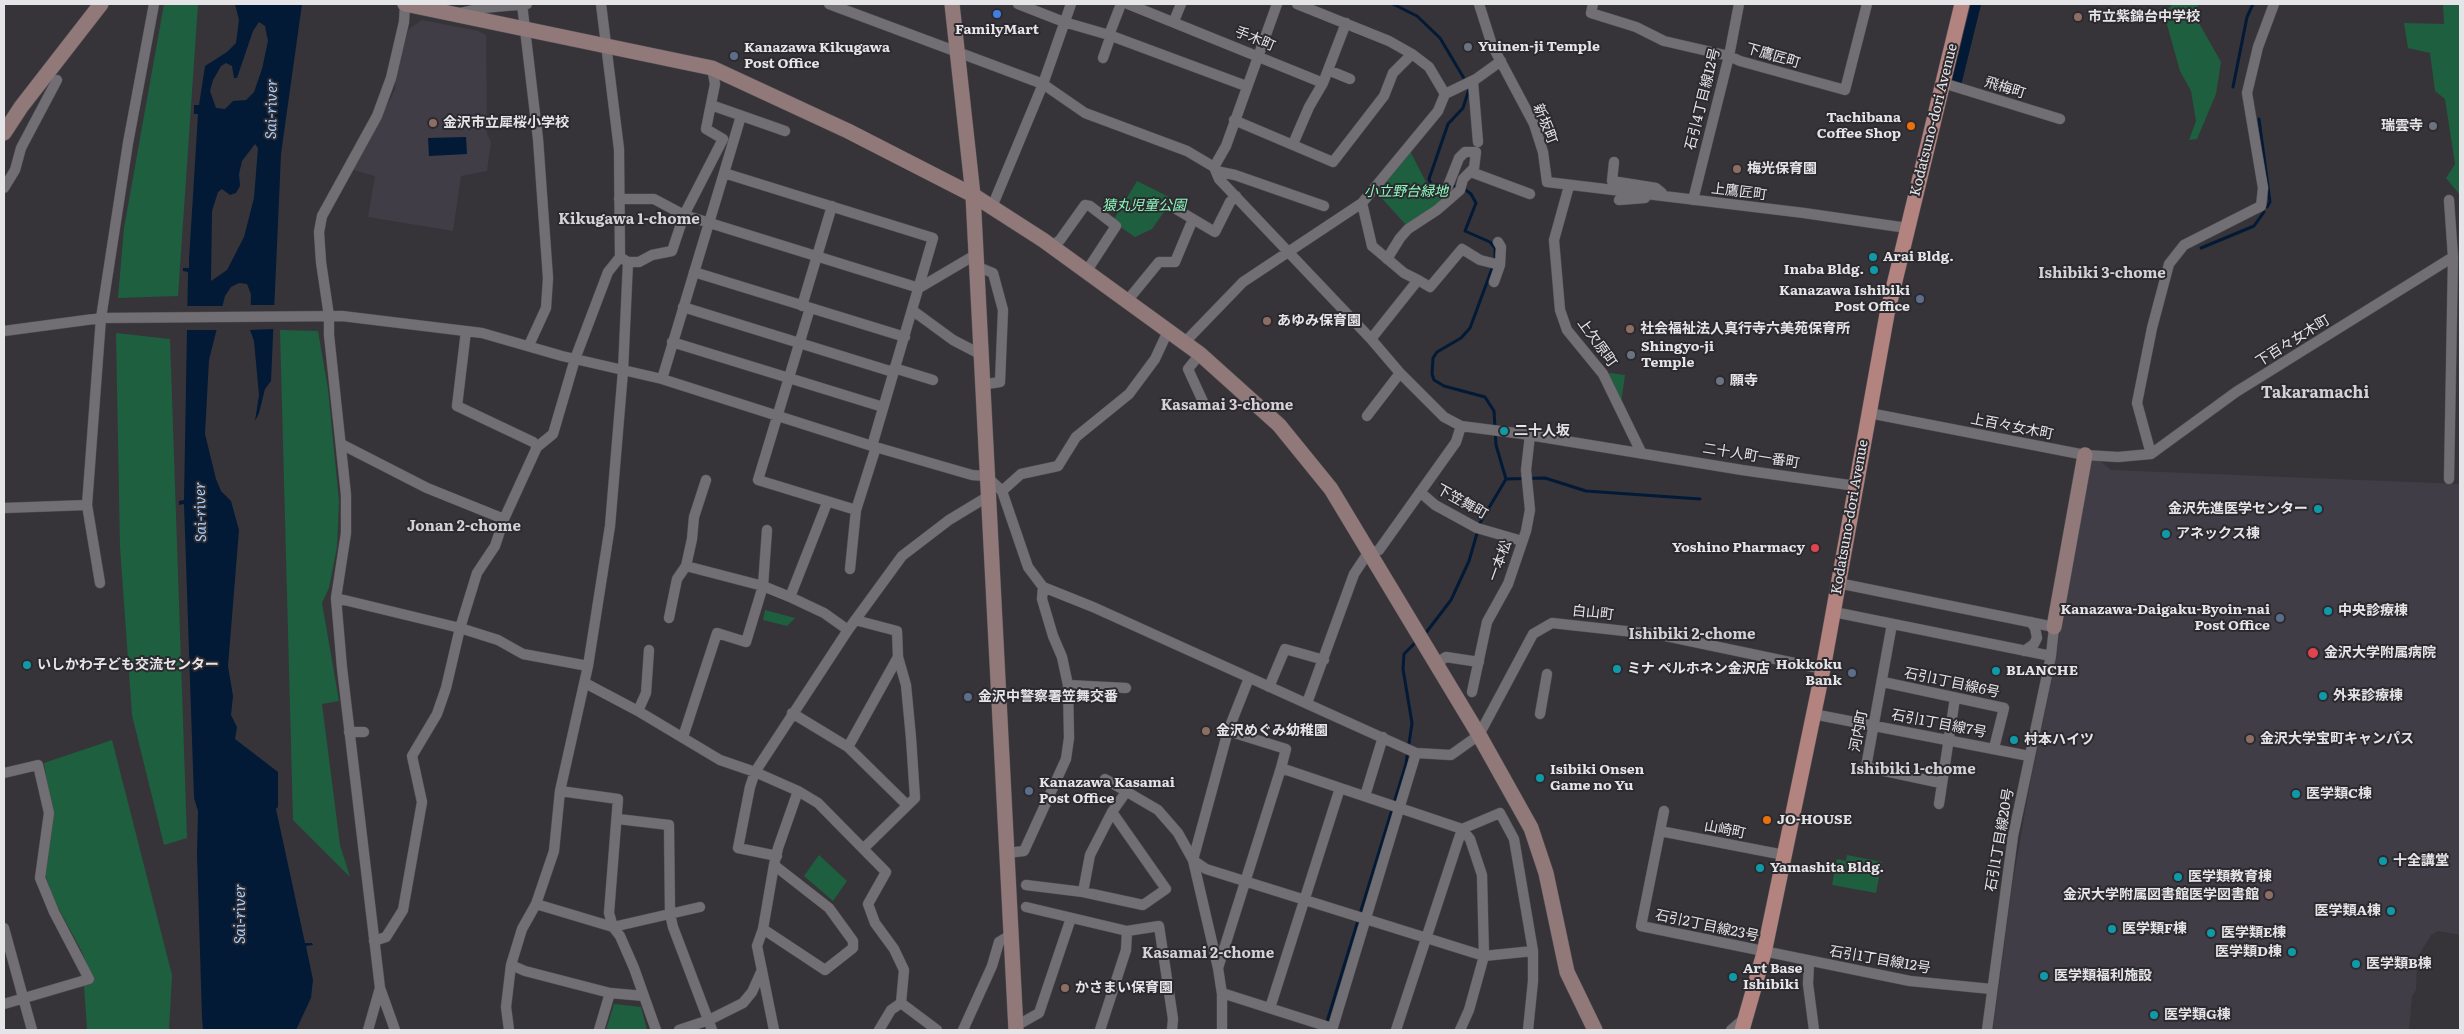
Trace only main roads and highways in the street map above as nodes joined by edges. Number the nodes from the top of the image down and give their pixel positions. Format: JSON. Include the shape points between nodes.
{"nodes":[{"id":1,"x":1962,"y":4,"type":"edge"},
{"id":2,"x":1744,"y":1024,"type":"edge"}],
"edges":[{"from":1,"to":2,"type":"main road","name":"Kodatsuno-dori Avenue","via":[[1887,314],[1823,669],[1764,953]]}]}
